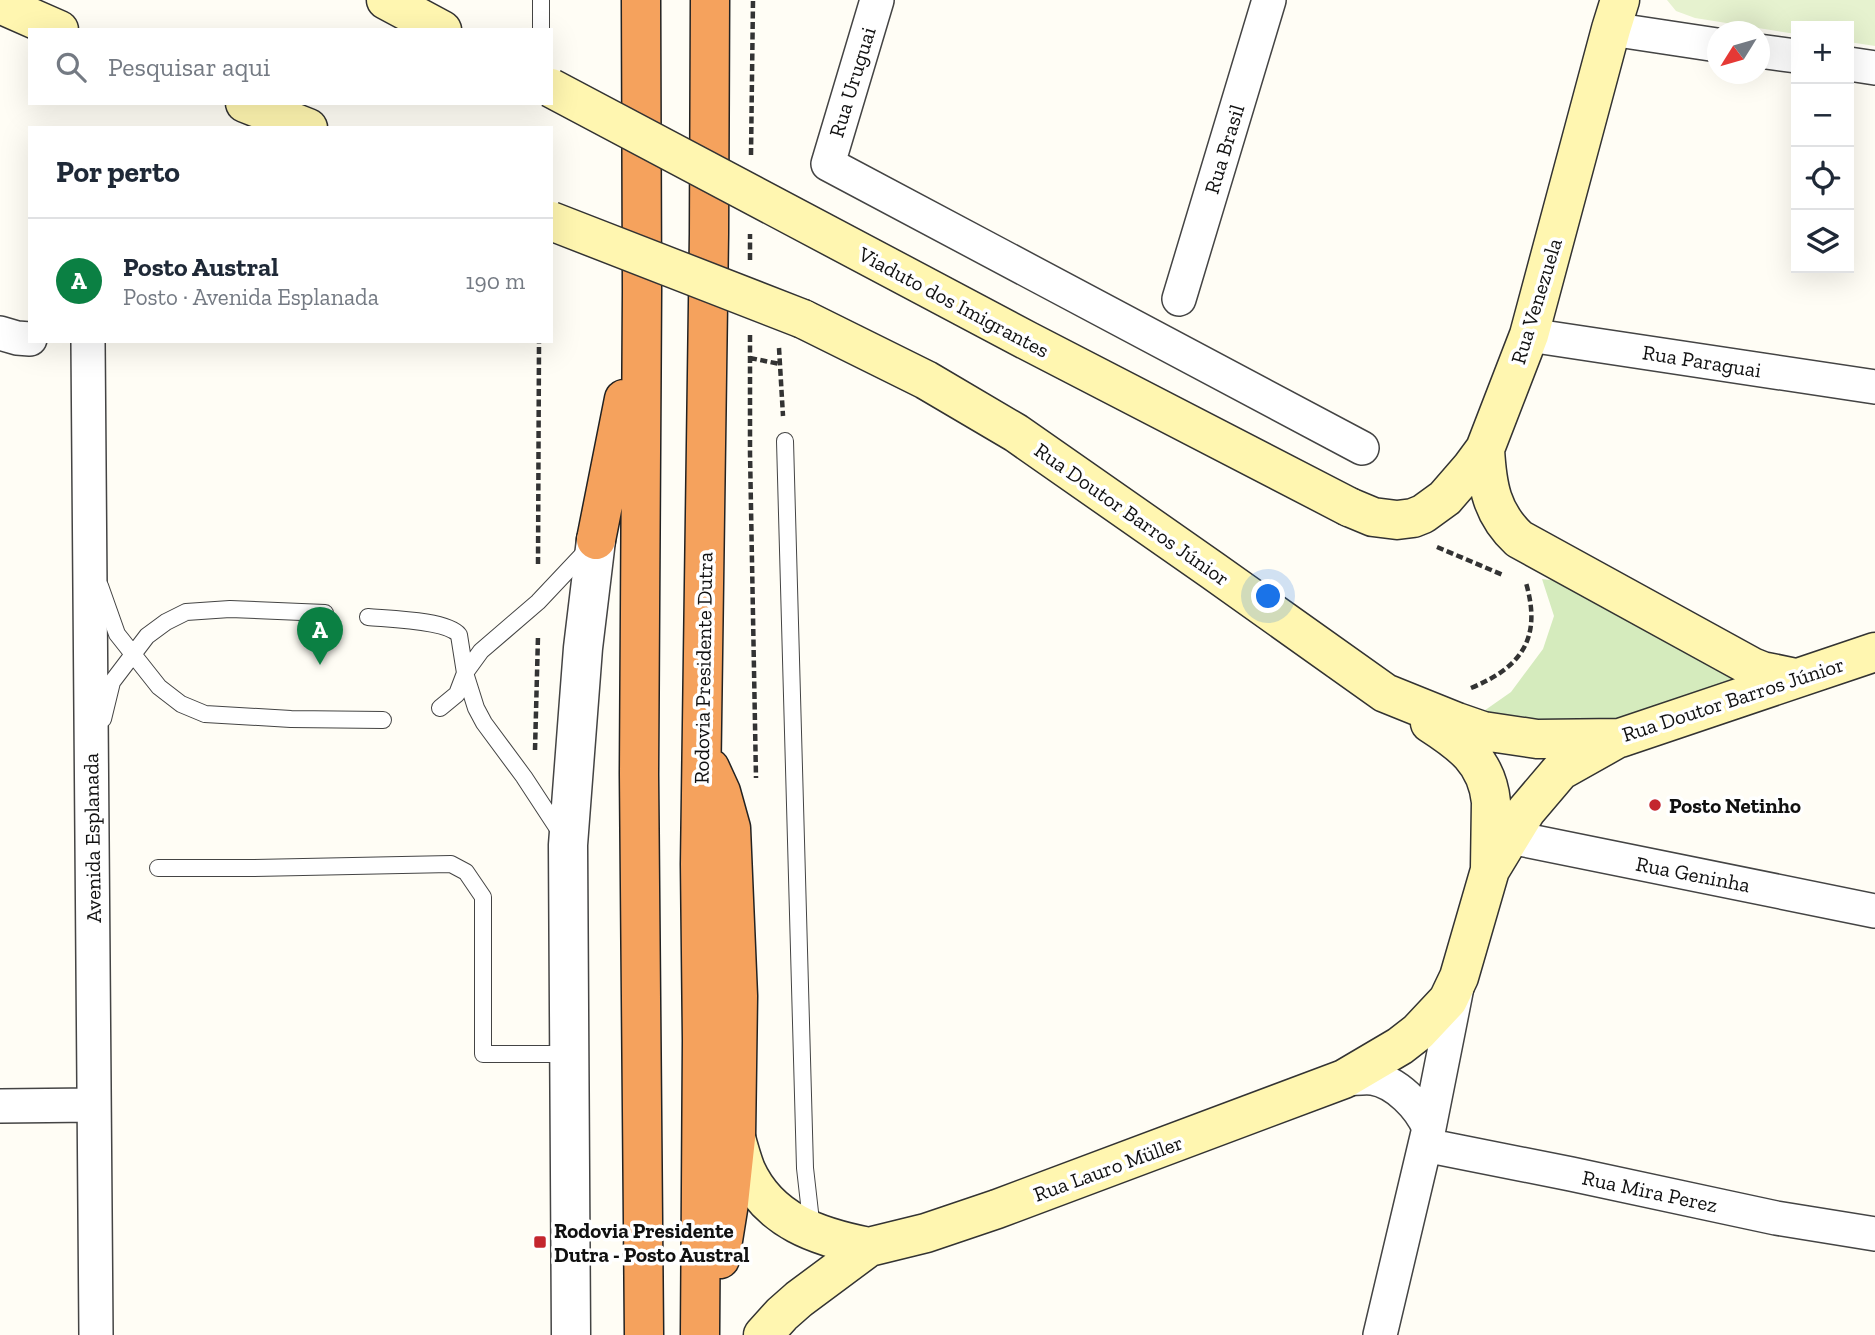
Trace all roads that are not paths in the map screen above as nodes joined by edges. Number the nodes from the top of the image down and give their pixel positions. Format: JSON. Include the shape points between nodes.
{"nodes":[{"id":1,"x":386,"y":0,"type":"edge"},
{"id":2,"x":541,"y":0,"type":"edge"},
{"id":3,"x":641,"y":0,"type":"edge"},
{"id":4,"x":710,"y":0,"type":"edge"},
{"id":5,"x":877,"y":0,"type":"edge"},
{"id":6,"x":1269,"y":0,"type":"edge"},
{"id":7,"x":0,"y":4,"type":"edge"},
{"id":8,"x":1616,"y":14,"type":"edge"},
{"id":9,"x":54,"y":28,"type":"edge"},
{"id":10,"x":438,"y":28,"type":"edge"},
{"id":11,"x":541,"y":28,"type":"dead end"},
{"id":12,"x":1707,"y":42,"type":"edge"},
{"id":13,"x":1770,"y":52,"type":"edge"},
{"id":14,"x":1791,"y":55,"type":"edge"},
{"id":15,"x":1854,"y":65,"type":"edge"},
{"id":16,"x":1875,"y":68,"type":"edge"},
{"id":17,"x":553,"y":89,"type":"edge"},
{"id":18,"x":250,"y":105,"type":"edge"},
{"id":19,"x":303,"y":126,"type":"edge"},
{"id":20,"x":553,"y":222,"type":"edge"},
{"id":21,"x":1179,"y":299,"type":"dead end"},
{"id":22,"x":642,"y":304,"type":"junction"},
{"id":23,"x":0,"y":333,"type":"edge"},
{"id":24,"x":1529,"y":335,"type":"junction"},
{"id":25,"x":28,"y":339,"type":"edge"},
{"id":26,"x":88,"y":343,"type":"edge"},
{"id":27,"x":1875,"y":387,"type":"edge"},
{"id":28,"x":785,"y":441,"type":"road end"},
{"id":29,"x":1362,"y":448,"type":"dead end"},
{"id":30,"x":1485,"y":449,"type":"junction"},
{"id":31,"x":1354,"y":509,"type":"joint"},
{"id":32,"x":596,"y":540,"type":"junction"},
{"id":33,"x":90,"y":557,"type":"junction"},
{"id":34,"x":325,"y":613,"type":"dead end"},
{"id":35,"x":368,"y":617,"type":"dead end"},
{"id":36,"x":1875,"y":652,"type":"edge"},
{"id":37,"x":133,"y":654,"type":"junction"},
{"id":38,"x":465,"y":673,"type":"junction"},
{"id":39,"x":1796,"y":678,"type":"junction"},
{"id":40,"x":1384,"y":693,"type":"junction"},
{"id":41,"x":440,"y":708,"type":"dead end"},
{"id":42,"x":383,"y":720,"type":"dead end"},
{"id":43,"x":1620,"y":738,"type":"junction"},
{"id":44,"x":703,"y":754,"type":"junction"},
{"id":45,"x":91,"y":765,"type":"junction"},
{"id":46,"x":1510,"y":837,"type":"junction"},
{"id":47,"x":569,"y":845,"type":"junction"},
{"id":48,"x":158,"y":868,"type":"dead end"},
{"id":49,"x":1490,"y":870,"type":"junction"},
{"id":50,"x":1875,"y":911,"type":"edge"},
{"id":51,"x":1459,"y":977,"type":"junction"},
{"id":52,"x":569,"y":1054,"type":"junction"},
{"id":53,"x":1344,"y":1079,"type":"junction"},
{"id":54,"x":94,"y":1105,"type":"junction"},
{"id":55,"x":0,"y":1106,"type":"edge"},
{"id":56,"x":1427,"y":1136,"type":"junction"},
{"id":57,"x":736,"y":1139,"type":"junction"},
{"id":58,"x":812,"y":1232,"type":"junction"},
{"id":59,"x":1875,"y":1234,"type":"edge"},
{"id":60,"x":869,"y":1247,"type":"junction"},
{"id":61,"x":700,"y":1329,"type":"edge"},
{"id":62,"x":96,"y":1335,"type":"edge"},
{"id":63,"x":571,"y":1335,"type":"edge"},
{"id":64,"x":644,"y":1335,"type":"edge"},
{"id":65,"x":763,"y":1335,"type":"edge"},
{"id":66,"x":1380,"y":1335,"type":"edge"}],
"edges":[{"from":1,"to":10,"type":"main road"},
{"from":2,"to":11,"type":"lane"},
{"from":3,"to":22,"type":"highway"},
{"from":4,"to":44,"type":"highway","name":"Rodovia Presidente Dutra"},
{"from":5,"to":29,"type":"street","name":"Rua Uruguai","via":[[828,163]]},
{"from":6,"to":21,"type":"street","name":"Rua Brasil"},
{"from":7,"to":9,"type":"main road"},
{"from":8,"to":12,"type":"street"},
{"from":8,"to":24,"type":"main road","name":"Rua Venezuela"},
{"from":13,"to":14,"type":"street"},
{"from":15,"to":16,"type":"street"},
{"from":17,"to":31,"type":"main road","name":"Viaduto dos Imigrantes","bridge":true},
{"from":18,"to":19,"type":"main road"},
{"from":20,"to":40,"type":"main road","name":"Rua Doutor Barros Júnior","bridge":true,"via":[[803,319],[926,380],[1016,433]]},
{"from":22,"to":32,"type":"highway"},
{"from":22,"to":64,"type":"highway","via":[[639,788]]},
{"from":23,"to":25,"type":"street"},
{"from":24,"to":27,"type":"street","name":"Rua Paraguai"},
{"from":24,"to":30,"type":"main road","name":"Rua Venezuela"},
{"from":26,"to":33,"type":"street","name":"Avenida Esplanada"},
{"from":28,"to":58,"type":"lane","via":[[805,1168]]},
{"from":30,"to":31,"type":"main road","name":"Rua Venezuela","via":[[1457,486],[1423,514],[1396,520]]},
{"from":30,"to":39,"type":"main road","via":[[1493,501],[1519,539],[1752,667]]},
{"from":32,"to":38,"type":"lane","via":[[538,602],[486,646]]},
{"from":32,"to":47,"type":"street"},
{"from":33,"to":37,"type":"lane","via":[[117,634]]},
{"from":33,"to":45,"type":"street","name":"Avenida Esplanada"},
{"from":34,"to":37,"type":"lane","via":[[186,612],[147,636]]},
{"from":35,"to":38,"type":"lane","via":[[455,630]]},
{"from":36,"to":39,"type":"main road","name":"Rua Doutor Barros Júnior"},
{"from":37,"to":42,"type":"lane","via":[[159,687],[181,704],[205,714]]},
{"from":37,"to":45,"type":"lane","via":[[112,682]]},
{"from":38,"to":41,"type":"lane","via":[[457,694]]},
{"from":38,"to":47,"type":"lane","via":[[484,723]]},
{"from":39,"to":43,"type":"main road","name":"Rua Doutor Barros Júnior"},
{"from":40,"to":43,"type":"main road","name":"Rua Doutor Barros Júnior","via":[[1493,733],[1537,739]]},
{"from":40,"to":49,"type":"main road","name":"Rua Lauro Müller","via":[[1461,743],[1476,760],[1490,793]]},
{"from":43,"to":46,"type":"main road","name":"Rua Lauro Müller","via":[[1560,771]]},
{"from":44,"to":57,"type":"highway","via":[[731,828],[738,996]]},
{"from":44,"to":61,"type":"highway","name":"Rodovia Presidente Dutra"},
{"from":45,"to":54,"type":"street","name":"Avenida Esplanada"},
{"from":46,"to":49,"type":"main road","name":"Rua Lauro Müller"},
{"from":46,"to":50,"type":"street","name":"Rua Geninha"},
{"from":47,"to":52,"type":"street"},
{"from":48,"to":52,"type":"lane","via":[[451,864],[466,872],[483,897],[483,1054]]},
{"from":49,"to":51,"type":"main road","name":"Rua Lauro Müller"},
{"from":51,"to":53,"type":"main road","name":"Rua Lauro Müller","via":[[1448,1000],[1418,1032]]},
{"from":51,"to":56,"type":"street","name":"Rua Lauro Müller"},
{"from":52,"to":63,"type":"street"},
{"from":53,"to":56,"type":"street","name":"Rua Lauro Müller","via":[[1373,1078],[1392,1086],[1422,1114]]},
{"from":53,"to":60,"type":"main road","name":"Rua Lauro Müller","via":[[997,1209]]},
{"from":54,"to":55,"type":"street"},
{"from":54,"to":62,"type":"street","name":"Avenida Esplanada"},
{"from":56,"to":59,"type":"street","name":"Rua Mira Perez","via":[[1571,1174]]},
{"from":56,"to":66,"type":"street","name":"Rua Lauro Müller"},
{"from":57,"to":58,"type":"main road","name":"Rua Lauro Müller","via":[[745,1168],[762,1195],[785,1217]]},
{"from":57,"to":61,"type":"highway","via":[[715,1281]]},
{"from":58,"to":60,"type":"main road","name":"Rua Lauro Müller"},
{"from":60,"to":65,"type":"main road","name":"Rua Lauro Müller","via":[[799,1298]]}]}
